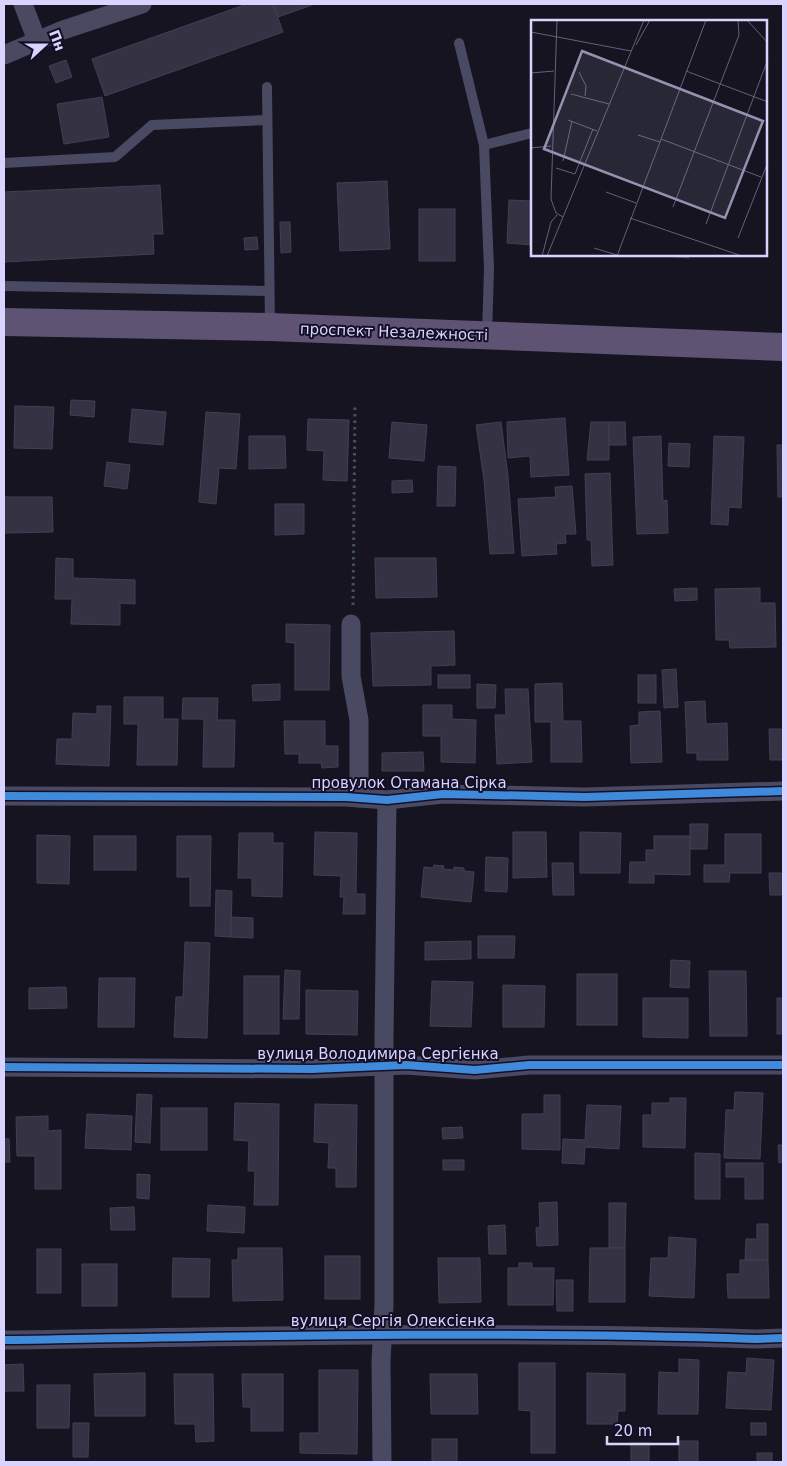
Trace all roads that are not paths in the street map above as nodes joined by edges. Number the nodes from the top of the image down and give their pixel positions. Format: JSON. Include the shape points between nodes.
{"nodes":[{"id":1,"x":23,"y":4,"type":"edge"},
{"id":2,"x":142,"y":4,"type":"edge"},
{"id":3,"x":37,"y":41,"type":"junction"},
{"id":4,"x":459,"y":44,"type":"dead end"},
{"id":5,"x":4,"y":54,"type":"edge"},
{"id":6,"x":267,"y":87,"type":"dead end"},
{"id":7,"x":267,"y":120,"type":"junction"},
{"id":8,"x":531,"y":133,"type":"edge"},
{"id":9,"x":484,"y":145,"type":"junction"},
{"id":10,"x":4,"y":163,"type":"edge"},
{"id":11,"x":4,"y":286,"type":"edge"},
{"id":12,"x":269,"y":291,"type":"junction"},
{"id":13,"x":4,"y":322,"type":"edge"},
{"id":14,"x":270,"y":327,"type":"junction"},
{"id":15,"x":487,"y":335,"type":"junction"},
{"id":16,"x":783,"y":347,"type":"edge"},
{"id":17,"x":351,"y":624,"type":"road end"},
{"id":18,"x":783,"y":791,"type":"edge"},
{"id":19,"x":4,"y":796,"type":"edge"},
{"id":20,"x":359,"y":798,"type":"junction"},
{"id":21,"x":387,"y":800,"type":"junction"},
{"id":22,"x":783,"y":1064,"type":"edge"},
{"id":23,"x":384,"y":1066,"type":"junction"},
{"id":24,"x":4,"y":1067,"type":"edge"},
{"id":25,"x":383,"y":1334,"type":"junction"},
{"id":26,"x":783,"y":1338,"type":"edge"},
{"id":27,"x":4,"y":1340,"type":"edge"},
{"id":28,"x":382,"y":1462,"type":"edge"}],
"edges":[{"from":1,"to":3,"type":"street"},
{"from":2,"to":3,"type":"street"},
{"from":3,"to":5,"type":"street"},
{"from":4,"to":9,"type":"lane"},
{"from":6,"to":7,"type":"lane"},
{"from":7,"to":10,"type":"lane","via":[[152,125],[115,157]]},
{"from":7,"to":12,"type":"lane"},
{"from":8,"to":9,"type":"lane"},
{"from":9,"to":15,"type":"lane","via":[[489,269]]},
{"from":11,"to":12,"type":"lane"},
{"from":12,"to":14,"type":"lane"},
{"from":13,"to":14,"type":"main road","name":"проспект Незалежності"},
{"from":14,"to":15,"type":"main road","name":"проспект Незалежності"},
{"from":15,"to":16,"type":"main road","name":"проспект Незалежності"},
{"from":17,"to":20,"type":"street","via":[[351,676],[359,720]]},
{"from":18,"to":21,"type":"street","name":"провулок Отамана Сірка","via":[[585,797],[442,794]]},
{"from":19,"to":20,"type":"street","name":"провулок Отамана Сірка"},
{"from":20,"to":21,"type":"street","name":"провулок Отамана Сірка"},
{"from":21,"to":23,"type":"street"},
{"from":22,"to":23,"type":"street","name":"вулиця Володимира Сергієнка","via":[[530,1065],[474,1070]]},
{"from":23,"to":24,"type":"street","name":"вулиця Володимира Сергієнка","via":[[312,1069]]},
{"from":23,"to":25,"type":"street"},
{"from":25,"to":26,"type":"street","name":"вулиця Сергія Олексієнка"},
{"from":25,"to":27,"type":"street","name":"вулиця Сергія Олексієнка"},
{"from":25,"to":28,"type":"street"}]}
